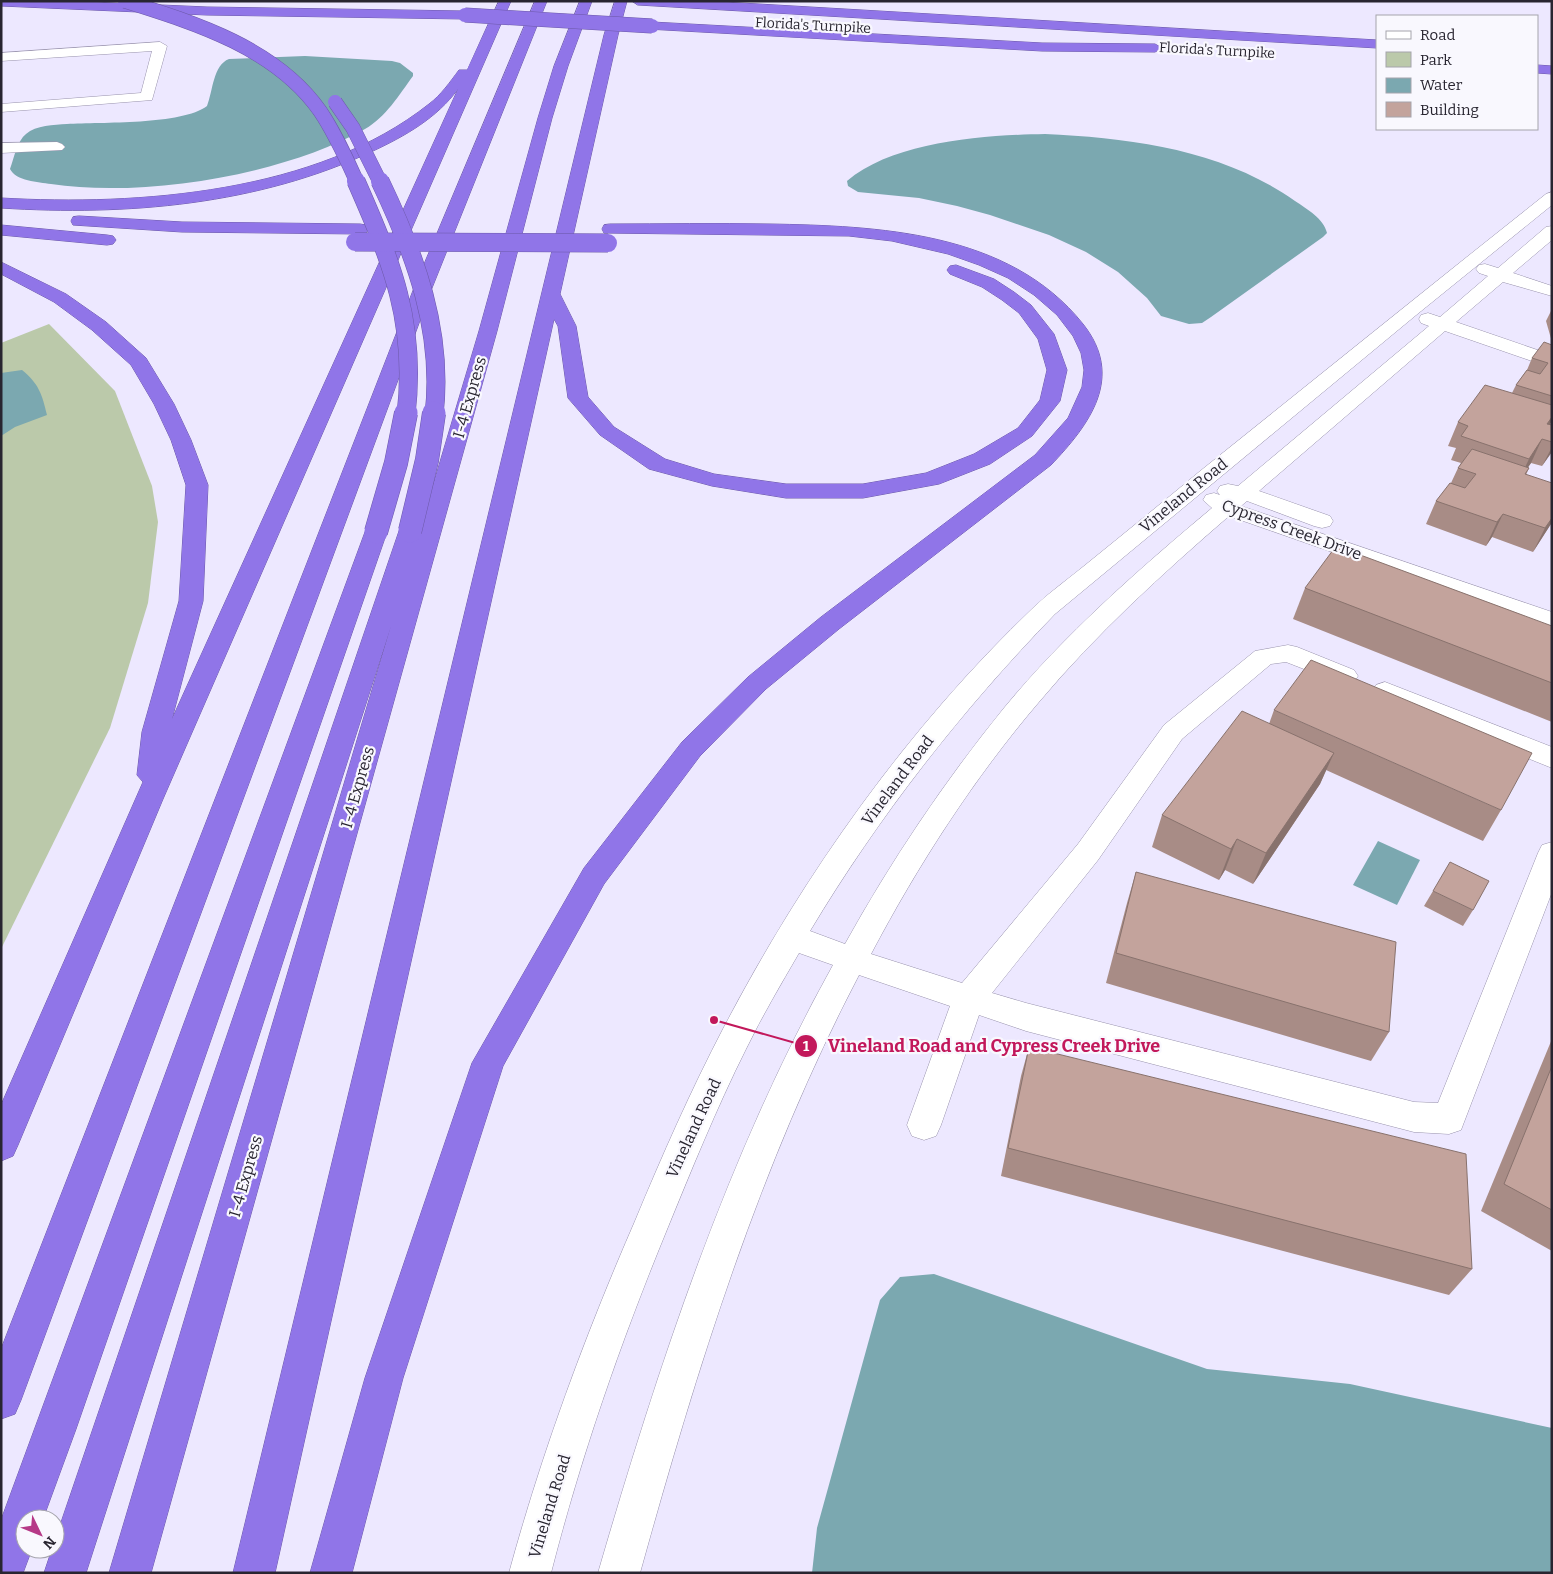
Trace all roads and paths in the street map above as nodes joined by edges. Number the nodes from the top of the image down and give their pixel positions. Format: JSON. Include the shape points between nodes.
{"nodes":[{"id":1,"x":125,"y":1,"type":"edge"},
{"id":2,"x":161,"y":1,"type":"edge"},
{"id":3,"x":249,"y":1,"type":"edge"},
{"id":4,"x":505,"y":1,"type":"edge"},
{"id":5,"x":541,"y":1,"type":"edge"},
{"id":6,"x":586,"y":1,"type":"edge"},
{"id":7,"x":621,"y":1,"type":"edge"},
{"id":8,"x":638,"y":1,"type":"edge"},
{"id":9,"x":707,"y":1,"type":"edge"},
{"id":10,"x":1,"y":2,"type":"edge"},
{"id":11,"x":656,"y":2,"type":"edge"},
{"id":12,"x":762,"y":8,"type":"junction"},
{"id":13,"x":469,"y":12,"type":"junction"},
{"id":14,"x":1376,"y":44,"type":"edge"},
{"id":15,"x":1170,"y":48,"type":"dead end"},
{"id":16,"x":483,"y":52,"type":"junction"},
{"id":17,"x":1,"y":57,"type":"edge"},
{"id":18,"x":1538,"y":69,"type":"edge"},
{"id":19,"x":1552,"y":70,"type":"edge"},
{"id":20,"x":1,"y":108,"type":"edge"},
{"id":21,"x":57,"y":147,"type":"dead end"},
{"id":22,"x":1,"y":148,"type":"edge"},
{"id":23,"x":1552,"y":197,"type":"edge"},
{"id":24,"x":1,"y":203,"type":"edge"},
{"id":25,"x":1,"y":209,"type":"edge"},
{"id":26,"x":1,"y":230,"type":"edge"},
{"id":27,"x":1552,"y":231,"type":"edge"},
{"id":28,"x":357,"y":236,"type":"junction"},
{"id":29,"x":609,"y":236,"type":"junction"},
{"id":30,"x":122,"y":240,"type":"dead end"},
{"id":31,"x":140,"y":241,"type":"dead end"},
{"id":32,"x":1518,"y":259,"type":"junction"},
{"id":33,"x":1469,"y":264,"type":"junction"},
{"id":34,"x":1,"y":267,"type":"edge"},
{"id":35,"x":1501,"y":274,"type":"junction"},
{"id":36,"x":1552,"y":276,"type":"edge"},
{"id":37,"x":1552,"y":291,"type":"edge"},
{"id":38,"x":551,"y":294,"type":"junction"},
{"id":39,"x":1408,"y":312,"type":"junction"},
{"id":40,"x":1443,"y":324,"type":"junction"},
{"id":41,"x":1552,"y":362,"type":"edge"},
{"id":42,"x":1194,"y":486,"type":"junction"},
{"id":43,"x":1235,"y":500,"type":"junction"},
{"id":44,"x":1552,"y":606,"type":"edge"},
{"id":45,"x":1552,"y":621,"type":"edge"},
{"id":46,"x":1552,"y":758,"type":"edge"},
{"id":47,"x":149,"y":799,"type":"junction"},
{"id":48,"x":1552,"y":853,"type":"edge"},
{"id":49,"x":791,"y":938,"type":"junction"},
{"id":50,"x":852,"y":960,"type":"junction"},
{"id":51,"x":969,"y":998,"type":"junction"},
{"id":52,"x":924,"y":1125,"type":"dead end"},
{"id":53,"x":1,"y":1145,"type":"edge"},
{"id":54,"x":1,"y":1400,"type":"edge"},
{"id":55,"x":2,"y":1573,"type":"edge"},
{"id":56,"x":65,"y":1573,"type":"edge"},
{"id":57,"x":130,"y":1573,"type":"edge"},
{"id":58,"x":254,"y":1573,"type":"edge"},
{"id":59,"x":331,"y":1573,"type":"edge"},
{"id":60,"x":530,"y":1573,"type":"edge"},
{"id":61,"x":620,"y":1573,"type":"edge"}],
"edges":[{"from":1,"to":55,"type":"highway","bridge":true,"via":[[214,32],[244,47],[297,86],[319,110],[369,211],[393,273],[409,347],[408,389],[403,434],[376,532]]},
{"from":2,"to":56,"type":"highway","bridge":true,"via":[[231,27],[287,60],[339,106],[393,208],[415,264],[434,340],[436,385],[432,433],[410,531]]},
{"from":3,"to":13,"type":"highway"},
{"from":4,"to":16,"type":"highway"},
{"from":5,"to":54,"type":"highway","via":[[423,288]]},
{"from":6,"to":57,"type":"highway","name":"I-4 Express","via":[[545,118],[488,332]]},
{"from":7,"to":38,"type":"highway"},
{"from":8,"to":11,"type":"highway","name":"Florida's Turnpike"},
{"from":9,"to":12,"type":"highway"},
{"from":10,"to":13,"type":"highway","via":[[227,12]]},
{"from":11,"to":12,"type":"highway","name":"Florida's Turnpike"},
{"from":12,"to":14,"type":"highway","name":"Florida's Turnpike"},
{"from":13,"to":15,"type":"highway","bridge":true,"via":[[1042,47]]},
{"from":16,"to":24,"type":"highway","via":[[435,107],[394,135],[352,156],[301,174],[245,189],[187,198],[88,206]]},
{"from":16,"to":47,"type":"highway"},
{"from":17,"to":20,"type":"street","via":[[160,46],[147,97]]},
{"from":18,"to":19,"type":"highway"},
{"from":21,"to":22,"type":"street"},
{"from":23,"to":33,"type":"street","name":"Vineland Road"},
{"from":25,"to":28,"type":"highway","via":[[102,223]]},
{"from":26,"to":30,"type":"highway"},
{"from":27,"to":32,"type":"street"},
{"from":28,"to":29,"type":"highway","bridge":true},
{"from":28,"to":31,"type":"highway"},
{"from":29,"to":38,"type":"highway","via":[[829,244],[884,250],[930,260],[988,283],[1025,309],[1047,338],[1057,370],[1050,401],[1025,432],[982,459],[931,479],[863,491],[786,491],[712,480],[657,464],[607,431],[578,398],[567,326]]},
{"from":29,"to":59,"type":"highway","via":[[834,230],[892,236],[953,250],[1005,270],[1054,301],[1073,321],[1086,342],[1094,376],[1086,407],[1066,437],[1043,460],[757,683],[691,749],[594,876],[488,1063],[384,1378]]},
{"from":32,"to":35,"type":"street"},
{"from":32,"to":36,"type":"street","via":[[1536,271]]},
{"from":33,"to":35,"type":"street"},
{"from":33,"to":39,"type":"street","name":"Vineland Road"},
{"from":34,"to":47,"type":"highway","via":[[60,298],[99,326],[138,362],[164,404],[197,485],[191,601],[155,732]]},
{"from":35,"to":37,"type":"street"},
{"from":35,"to":40,"type":"street"},
{"from":38,"to":58,"type":"highway"},
{"from":39,"to":40,"type":"street"},
{"from":39,"to":42,"type":"street","name":"Vineland Road"},
{"from":40,"to":41,"type":"street"},
{"from":40,"to":43,"type":"street"},
{"from":42,"to":43,"type":"street","name":"Cypress Creek Drive"},
{"from":42,"to":49,"type":"street","name":"Vineland Road","via":[[1046,609],[993,662],[937,728],[851,841]]},
{"from":43,"to":44,"type":"street","name":"Cypress Creek Drive"},
{"from":43,"to":45,"type":"street","name":"Cypress Creek Drive"},
{"from":43,"to":50,"type":"street","via":[[1116,604],[1062,659],[1014,715],[958,786]]},
{"from":46,"to":51,"type":"street","via":[[1288,653],[1264,657],[1173,732],[1088,852]]},
{"from":47,"to":53,"type":"highway"},
{"from":48,"to":51,"type":"street","via":[[1449,1119],[1414,1117],[1026,1017]]},
{"from":49,"to":50,"type":"street"},
{"from":49,"to":60,"type":"street","name":"Vineland Road","via":[[727,1055],[677,1161],[620,1298],[546,1508]]},
{"from":50,"to":51,"type":"street"},
{"from":50,"to":61,"type":"street","via":[[809,1042],[750,1174],[693,1329]]},
{"from":51,"to":52,"type":"street"}]}
